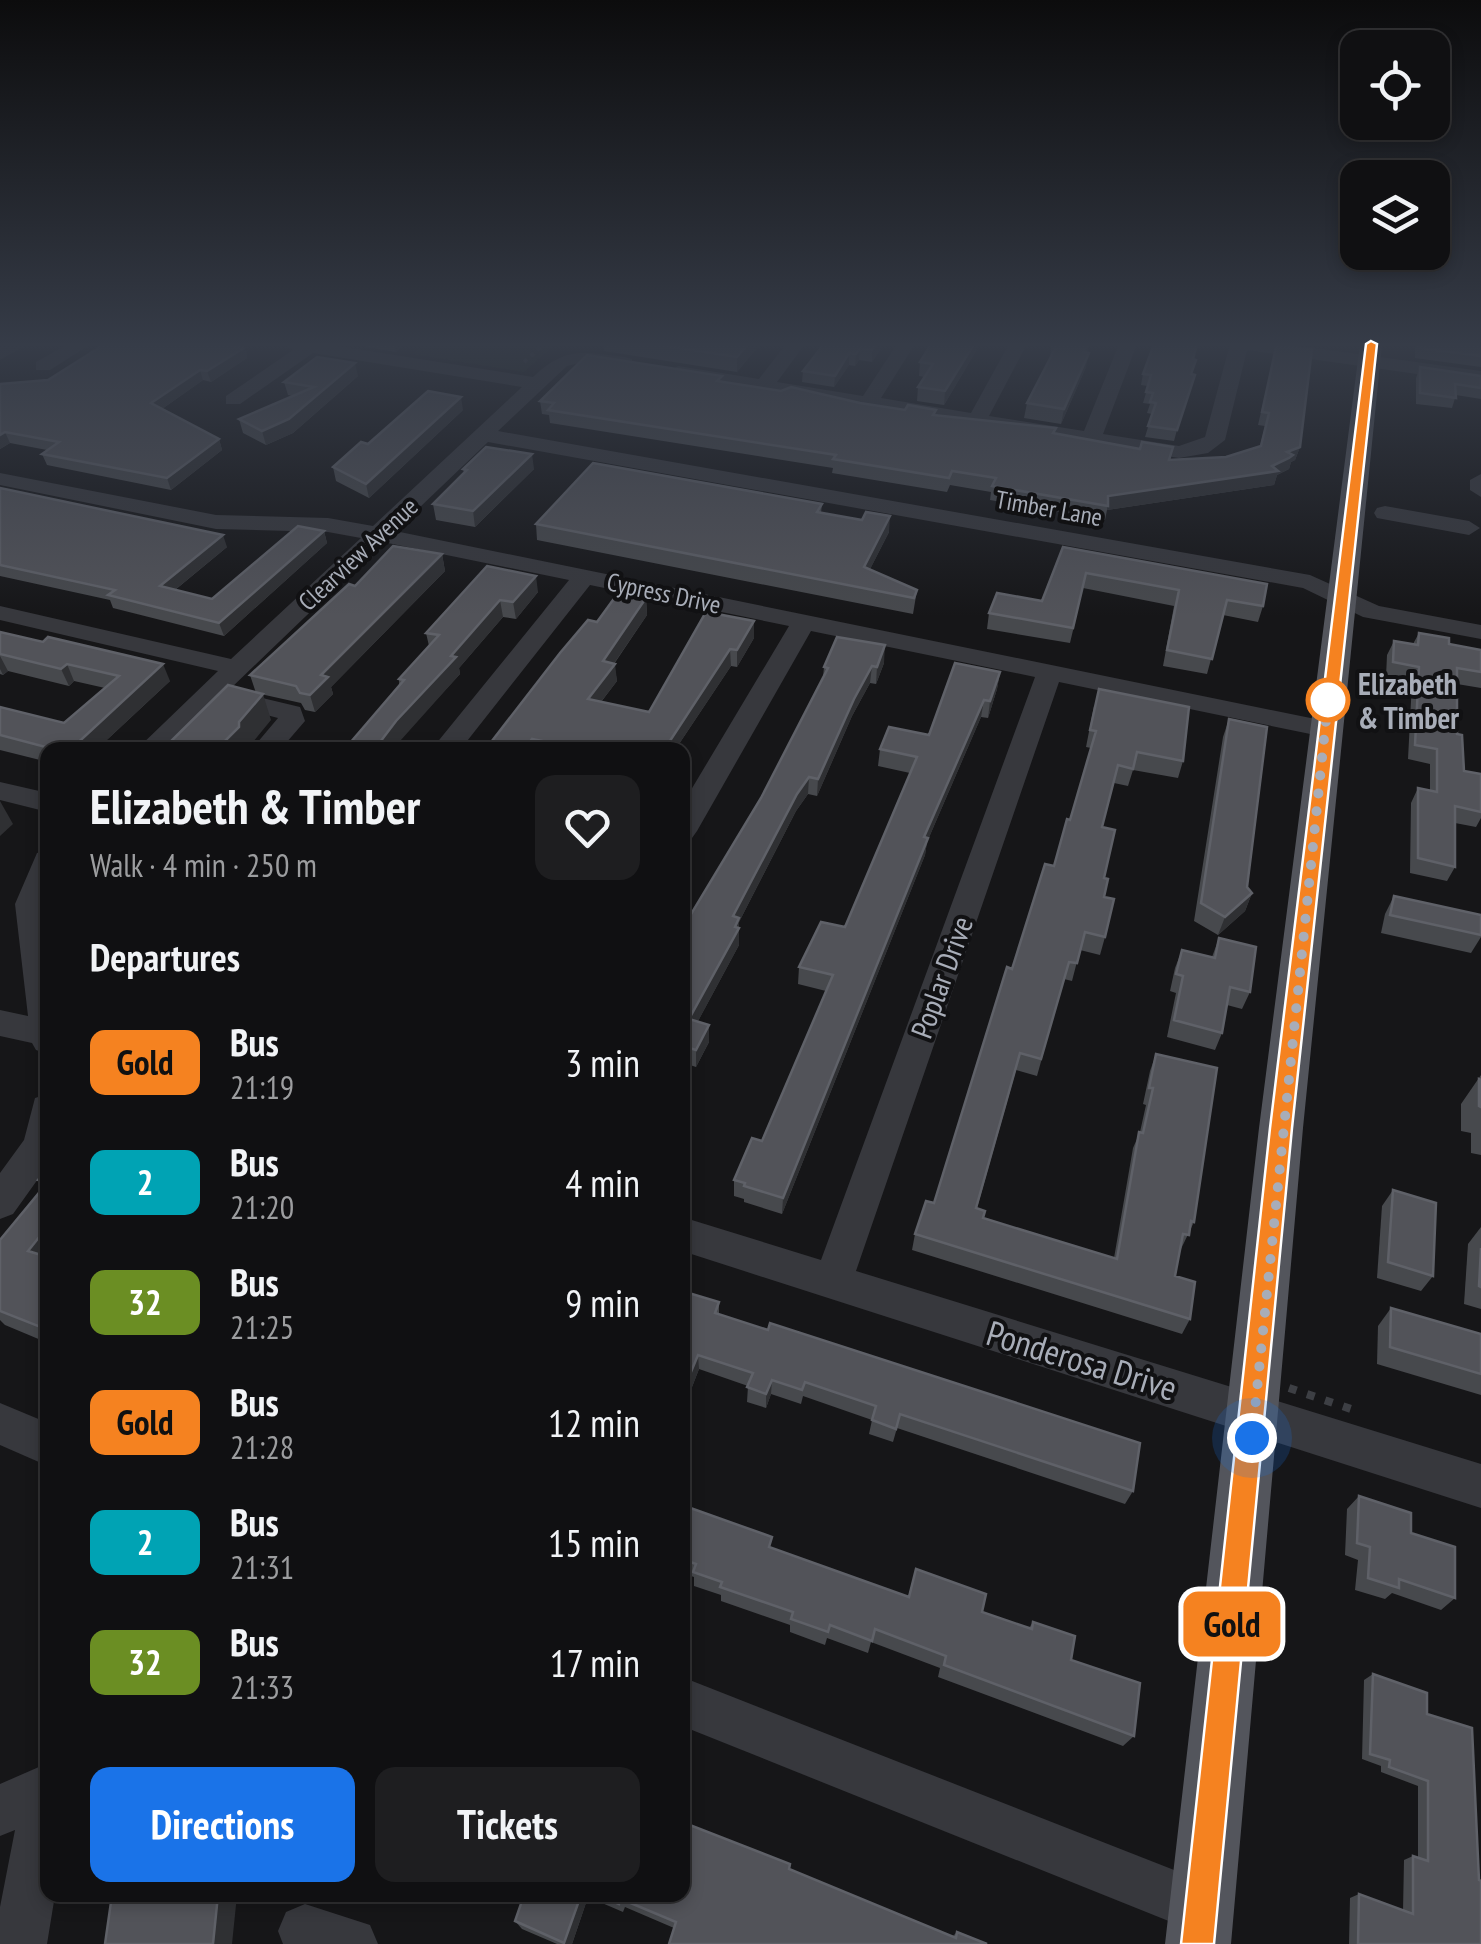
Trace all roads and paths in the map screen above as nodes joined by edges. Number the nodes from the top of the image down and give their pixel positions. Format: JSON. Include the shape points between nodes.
{"nodes":[{"id":1,"x":484,"y":435,"type":"joint"},
{"id":2,"x":1071,"y":435,"type":"edge"},
{"id":3,"x":1093,"y":435,"type":"edge"},
{"id":4,"x":1216,"y":435,"type":"edge"},
{"id":5,"x":1361,"y":435,"type":"edge"},
{"id":6,"x":1092,"y":438,"type":"junction"},
{"id":7,"x":0,"y":479,"type":"edge"},
{"id":8,"x":1481,"y":480,"type":"edge"},
{"id":9,"x":1481,"y":490,"type":"edge"},
{"id":10,"x":1385,"y":514,"type":"dead end"},
{"id":11,"x":1469,"y":528,"type":"dead end"},
{"id":12,"x":378,"y":534,"type":"junction"},
{"id":13,"x":585,"y":576,"type":"junction"},
{"id":14,"x":1342,"y":597,"type":"junction"},
{"id":15,"x":0,"y":613,"type":"edge"},
{"id":16,"x":804,"y":622,"type":"junction"},
{"id":17,"x":1481,"y":632,"type":"edge"},
{"id":18,"x":237,"y":668,"type":"junction"},
{"id":19,"x":1049,"y":673,"type":"junction"},
{"id":20,"x":210,"y":693,"type":"junction"},
{"id":21,"x":1325,"y":729,"type":"junction"},
{"id":22,"x":158,"y":742,"type":"edge"},
{"id":23,"x":272,"y":742,"type":"edge"},
{"id":24,"x":451,"y":742,"type":"edge"},
{"id":25,"x":0,"y":790,"type":"edge"},
{"id":26,"x":40,"y":801,"type":"edge"},
{"id":27,"x":690,"y":817,"type":"edge"},
{"id":28,"x":40,"y":880,"type":"edge"},
{"id":29,"x":40,"y":980,"type":"edge"},
{"id":30,"x":0,"y":1023,"type":"edge"},
{"id":31,"x":40,"y":1032,"type":"edge"},
{"id":32,"x":40,"y":1148,"type":"edge"},
{"id":33,"x":0,"y":1203,"type":"edge"},
{"id":34,"x":690,"y":1237,"type":"edge"},
{"id":35,"x":833,"y":1282,"type":"junction"},
{"id":36,"x":1276,"y":1402,"type":"junction"},
{"id":37,"x":1360,"y":1414,"type":"dead end"},
{"id":38,"x":0,"y":1424,"type":"edge"},
{"id":39,"x":40,"y":1442,"type":"edge"},
{"id":40,"x":1481,"y":1486,"type":"edge"},
{"id":41,"x":690,"y":1704,"type":"edge"},
{"id":42,"x":40,"y":1792,"type":"edge"},
{"id":43,"x":0,"y":1810,"type":"edge"},
{"id":44,"x":40,"y":1833,"type":"edge"},
{"id":45,"x":1199,"y":1926,"type":"edge"},
{"id":46,"x":20,"y":1944,"type":"edge"}],
"edges":[{"from":1,"to":12,"type":"street","name":"Clearview Avenue"},
{"from":1,"to":14,"type":"street","name":"Timber Lane","via":[[1310,582]]},
{"from":2,"to":6,"type":"street"},
{"from":3,"to":6,"type":"street"},
{"from":4,"to":6,"type":"street","via":[[1192,451],[1172,452]]},
{"from":5,"to":14,"type":"main road"},
{"from":7,"to":12,"type":"street","name":"Cypress Drive","via":[[216,522],[302,523]]},
{"from":8,"to":9,"type":"street"},
{"from":10,"to":11,"type":"street"},
{"from":12,"to":13,"type":"street","name":"Cypress Drive"},
{"from":12,"to":18,"type":"street","name":"Clearview Avenue"},
{"from":13,"to":16,"type":"street","name":"Cypress Drive"},
{"from":13,"to":24,"type":"street"},
{"from":14,"to":17,"type":"street","name":"Timber Lane","via":[[1372,612]]},
{"from":14,"to":21,"type":"main road"},
{"from":15,"to":18,"type":"street"},
{"from":16,"to":19,"type":"street","name":"Cypress Drive"},
{"from":16,"to":27,"type":"street"},
{"from":18,"to":20,"type":"street","name":"Clearview Avenue"},
{"from":19,"to":21,"type":"street","name":"Cypress Drive"},
{"from":19,"to":35,"type":"street","name":"Poplar Drive"},
{"from":20,"to":22,"type":"street","name":"Clearview Avenue"},
{"from":20,"to":23,"type":"street","via":[[291,713],[292,721]]},
{"from":21,"to":36,"type":"main road"},
{"from":25,"to":26,"type":"street"},
{"from":28,"to":29,"type":"street","via":[[30,904]]},
{"from":30,"to":31,"type":"street"},
{"from":32,"to":33,"type":"street"},
{"from":34,"to":35,"type":"street","name":"Ponderosa Drive"},
{"from":35,"to":36,"type":"street","name":"Ponderosa Drive"},
{"from":36,"to":37,"type":"path","via":[[1346,1405]]},
{"from":36,"to":40,"type":"street","name":"Ponderosa Drive"},
{"from":36,"to":45,"type":"main road"},
{"from":38,"to":39,"type":"street"},
{"from":41,"to":45,"type":"street"},
{"from":42,"to":43,"type":"street"},
{"from":44,"to":46,"type":"street"}]}
